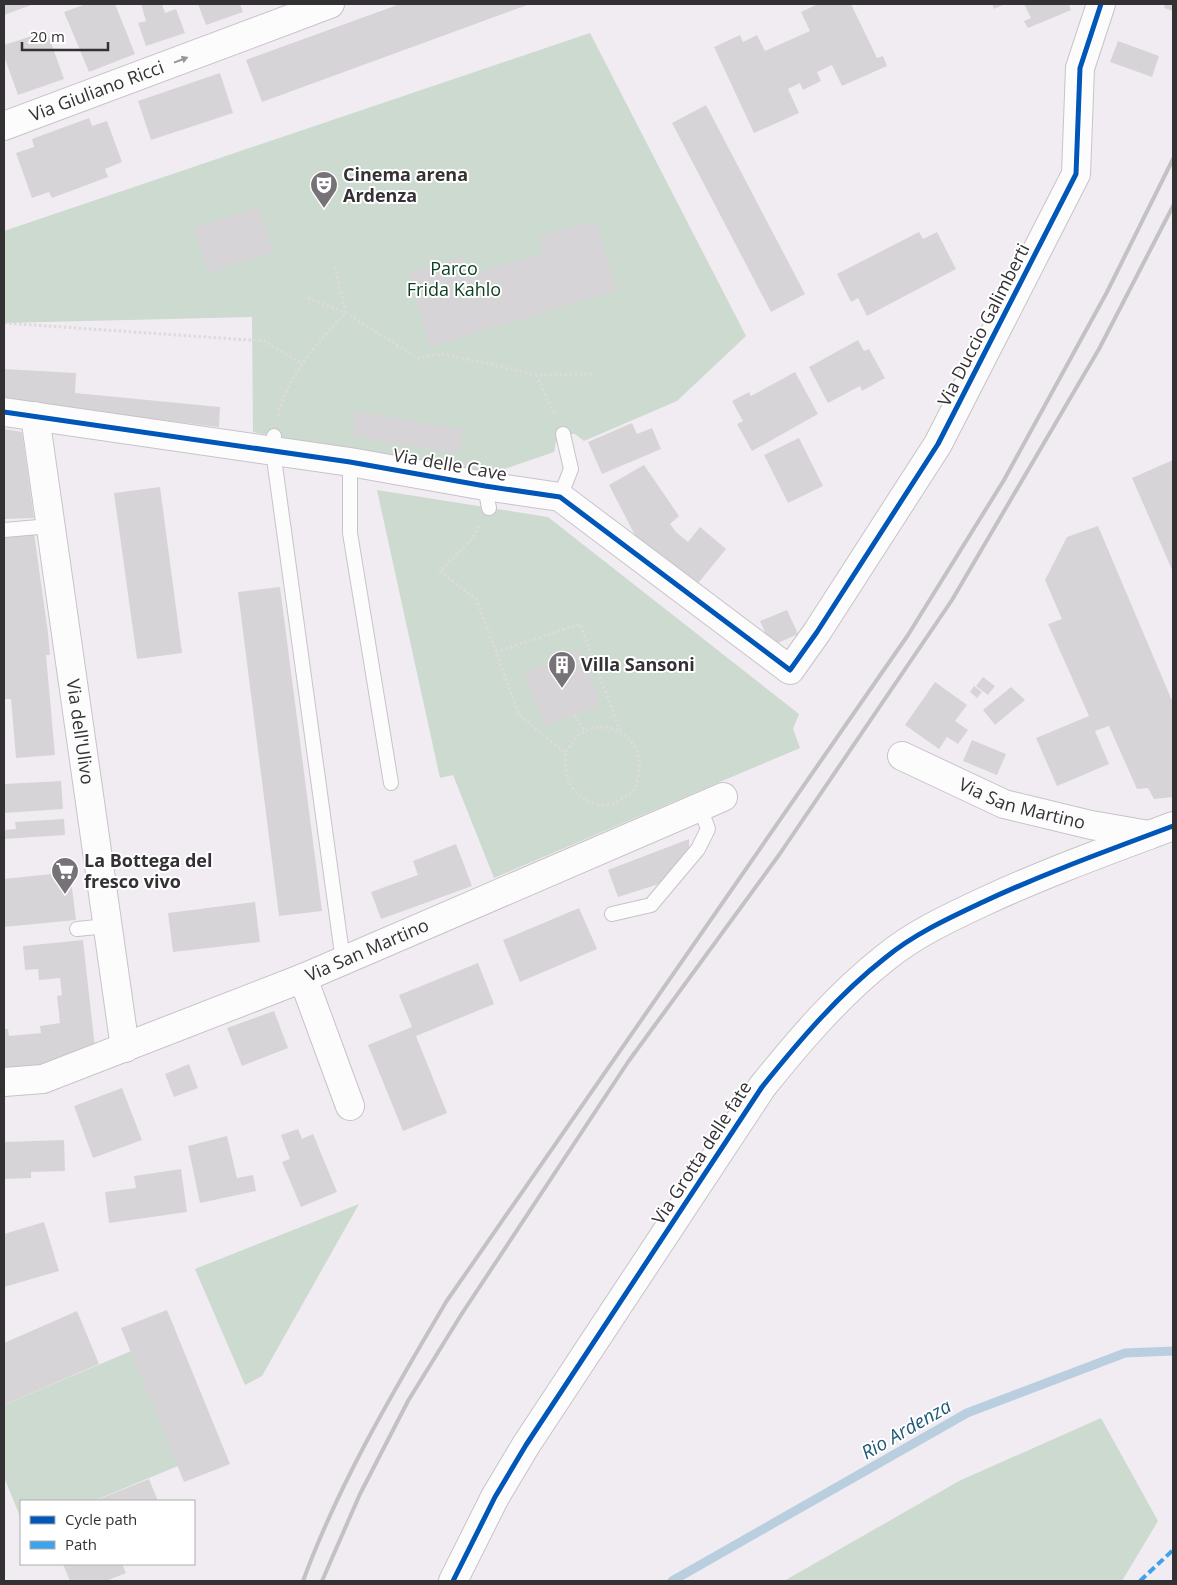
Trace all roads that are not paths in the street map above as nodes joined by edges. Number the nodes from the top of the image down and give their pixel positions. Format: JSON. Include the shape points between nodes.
{"nodes":[{"id":1,"x":330,"y":4,"type":"edge"},
{"id":2,"x":1100,"y":4,"type":"edge"},
{"id":3,"x":4,"y":126,"type":"edge"},
{"id":4,"x":4,"y":412,"type":"edge"},
{"id":5,"x":35,"y":416,"type":"junction"},
{"id":6,"x":563,"y":434,"type":"road end"},
{"id":7,"x":273,"y":443,"type":"junction"},
{"id":8,"x":350,"y":462,"type":"junction"},
{"id":9,"x":560,"y":497,"type":"junction"},
{"id":10,"x":50,"y":526,"type":"junction"},
{"id":11,"x":4,"y":530,"type":"edge"},
{"id":12,"x":817,"y":632,"type":"joint"},
{"id":13,"x":902,"y":756,"type":"dead end"},
{"id":14,"x":391,"y":783,"type":"dead end"},
{"id":15,"x":712,"y":802,"type":"joint"},
{"id":16,"x":1161,"y":830,"type":"edge"},
{"id":17,"x":612,"y":914,"type":"dead end"},
{"id":18,"x":107,"y":926,"type":"junction"},
{"id":19,"x":77,"y":929,"type":"dead end"},
{"id":20,"x":343,"y":961,"type":"junction"},
{"id":21,"x":303,"y":978,"type":"junction"},
{"id":22,"x":125,"y":1048,"type":"junction"},
{"id":23,"x":4,"y":1082,"type":"edge"},
{"id":24,"x":350,"y":1106,"type":"dead end"},
{"id":25,"x":453,"y":1581,"type":"edge"}],
"edges":[{"from":3,"to":1,"type":"street","name":"Via Giuliano Ricci","one_way":true},
{"from":2,"to":12,"type":"street","name":"Via Duccio Galimberti","via":[[1080,68],[1076,174],[938,444]]},
{"from":4,"to":5,"type":"street","name":"Via delle Cave"},
{"from":5,"to":7,"type":"street","name":"Via delle Cave"},
{"from":5,"to":10,"type":"street","name":"Via dell'Ulivo"},
{"from":6,"to":9,"type":"lane","via":[[571,469]]},
{"from":7,"to":8,"type":"street","name":"Via delle Cave"},
{"from":7,"to":20,"type":"lane"},
{"from":8,"to":9,"type":"street","name":"Via delle Cave","via":[[487,497]]},
{"from":8,"to":14,"type":"lane","via":[[350,533]]},
{"from":9,"to":12,"type":"street","name":"Via delle Cave","via":[[790,670]]},
{"from":10,"to":11,"type":"lane"},
{"from":10,"to":18,"type":"street","name":"Via dell'Ulivo"},
{"from":13,"to":16,"type":"street","name":"Via San Martino","via":[[1004,804],[1091,825]]},
{"from":15,"to":17,"type":"lane","via":[[708,829],[698,849],[650,904]]},
{"from":15,"to":20,"type":"street","name":"Via San Martino","via":[[624,831]]},
{"from":16,"to":25,"type":"street","name":"Via Grotta delle fate","via":[[1039,876],[936,924],[886,957],[803,1036],[762,1087],[526,1445],[495,1497]]},
{"from":18,"to":19,"type":"lane"},
{"from":18,"to":22,"type":"street","name":"Via dell'Ulivo"},
{"from":20,"to":21,"type":"street","name":"Via San Martino"},
{"from":21,"to":22,"type":"street","name":"Via San Martino"},
{"from":21,"to":24,"type":"street"},
{"from":22,"to":23,"type":"street","name":"Via San Martino","via":[[43,1079]]}]}
